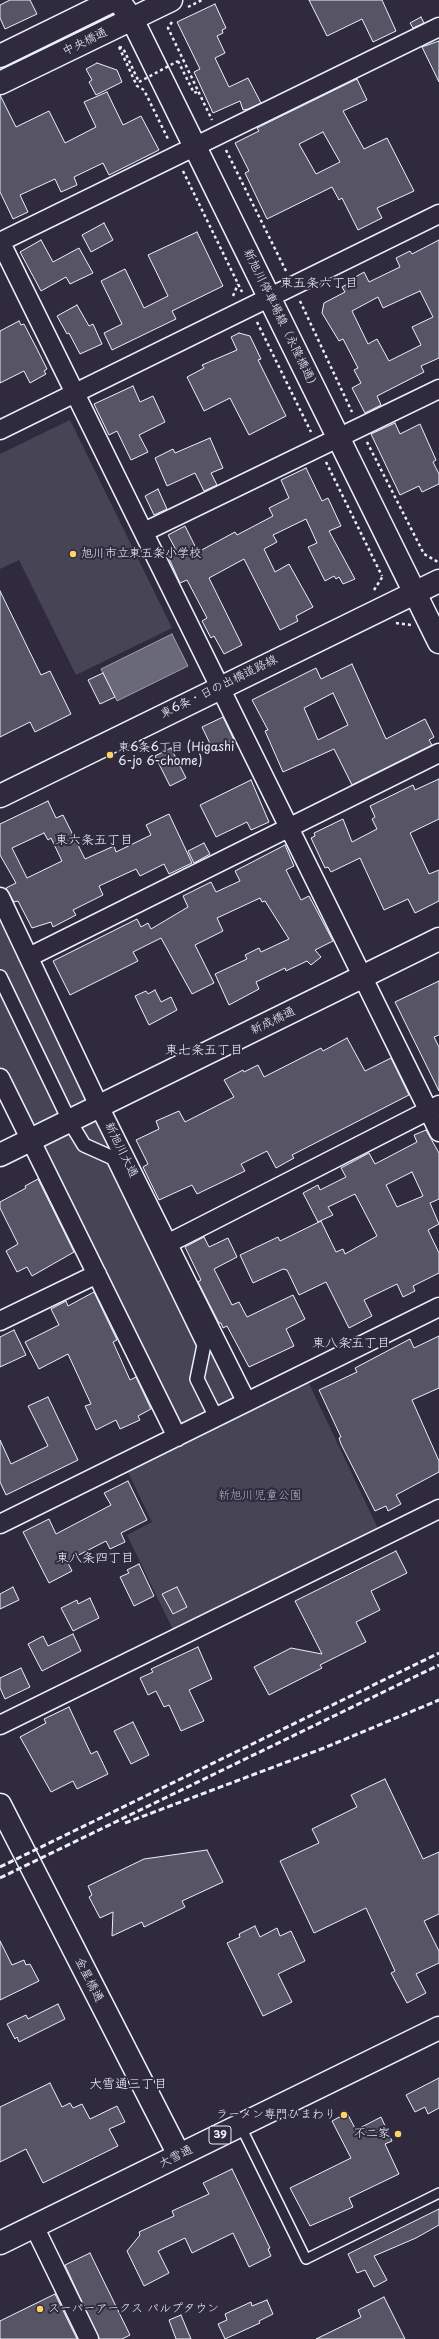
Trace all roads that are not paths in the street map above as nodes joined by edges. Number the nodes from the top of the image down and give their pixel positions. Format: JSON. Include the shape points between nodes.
{"nodes":[{"id":1,"x":114,"y":0,"type":"edge"},
{"id":2,"x":118,"y":0,"type":"edge"},
{"id":3,"x":179,"y":4,"type":"edge"},
{"id":4,"x":132,"y":10,"type":"edge"},
{"id":5,"x":439,"y":27,"type":"edge"},
{"id":6,"x":0,"y":56,"type":"edge"},
{"id":7,"x":0,"y":83,"type":"edge"},
{"id":8,"x":196,"y":147,"type":"junction"},
{"id":9,"x":439,"y":214,"type":"edge"},
{"id":10,"x":0,"y":242,"type":"edge"},
{"id":11,"x":270,"y":298,"type":"junction"},
{"id":12,"x":439,"y":389,"type":"edge"},
{"id":13,"x":75,"y":393,"type":"junction"},
{"id":14,"x":0,"y":430,"type":"edge"},
{"id":15,"x":338,"y":437,"type":"junction"},
{"id":16,"x":144,"y":532,"type":"junction"},
{"id":17,"x":438,"y":570,"type":"edge"},
{"id":18,"x":415,"y":593,"type":"junction"},
{"id":19,"x":439,"y":642,"type":"edge"},
{"id":20,"x":220,"y":686,"type":"junction"},
{"id":21,"x":439,"y":753,"type":"edge"},
{"id":22,"x":0,"y":796,"type":"edge"},
{"id":23,"x":290,"y":829,"type":"junction"},
{"id":24,"x":0,"y":897,"type":"edge"},
{"id":25,"x":439,"y":939,"type":"edge"},
{"id":26,"x":29,"y":957,"type":"junction"},
{"id":27,"x":0,"y":977,"type":"edge"},
{"id":28,"x":363,"y":977,"type":"junction"},
{"id":29,"x":0,"y":1078,"type":"edge"},
{"id":30,"x":100,"y":1106,"type":"junction"},
{"id":31,"x":434,"y":1107,"type":"edge"},
{"id":32,"x":70,"y":1122,"type":"junction"},
{"id":33,"x":439,"y":1132,"type":"edge"},
{"id":34,"x":30,"y":1140,"type":"junction"},
{"id":35,"x":0,"y":1155,"type":"edge"},
{"id":36,"x":167,"y":1244,"type":"junction"},
{"id":37,"x":96,"y":1274,"type":"junction"},
{"id":38,"x":439,"y":1307,"type":"edge"},
{"id":39,"x":0,"y":1321,"type":"edge"},
{"id":40,"x":246,"y":1401,"type":"junction"},
{"id":41,"x":216,"y":1417,"type":"junction"},
{"id":42,"x":177,"y":1437,"type":"junction"},
{"id":43,"x":439,"y":1509,"type":"edge"},
{"id":44,"x":0,"y":1524,"type":"edge"},
{"id":45,"x":0,"y":1725,"type":"edge"},
{"id":46,"x":0,"y":1805,"type":"edge"},
{"id":47,"x":439,"y":2028,"type":"edge"},
{"id":48,"x":240,"y":2125,"type":"junction"},
{"id":49,"x":179,"y":2155,"type":"junction"},
{"id":50,"x":439,"y":2193,"type":"edge"},
{"id":51,"x":34,"y":2226,"type":"junction"},
{"id":52,"x":0,"y":2243,"type":"edge"},
{"id":53,"x":89,"y":2339,"type":"edge"}],
"edges":[{"from":1,"to":6,"type":"main road","name":"中央橋通"},
{"from":2,"to":4,"type":"main road","name":"新旭川停車場線（永隆橋通）"},
{"from":3,"to":4,"type":"main road","name":"中央橋通"},
{"from":4,"to":7,"type":"main road","name":"中央橋通"},
{"from":4,"to":8,"type":"main road","name":"新旭川停車場線（永隆橋通）"},
{"from":5,"to":8,"type":"street"},
{"from":8,"to":10,"type":"street"},
{"from":8,"to":11,"type":"main road","name":"新旭川停車場線（永隆橋通）"},
{"from":9,"to":11,"type":"street"},
{"from":10,"to":13,"type":"street"},
{"from":11,"to":13,"type":"street"},
{"from":11,"to":15,"type":"main road","name":"新旭川停車場線（永隆橋通）"},
{"from":12,"to":15,"type":"street"},
{"from":13,"to":14,"type":"street"},
{"from":13,"to":16,"type":"street"},
{"from":15,"to":16,"type":"street"},
{"from":15,"to":18,"type":"main road","name":"新旭川停車場線（永隆橋通）"},
{"from":16,"to":20,"type":"street"},
{"from":17,"to":18,"type":"main road","name":"東6条・日の出橋道路線"},
{"from":18,"to":19,"type":"main road","name":"新旭川停車場線（永隆橋通）"},
{"from":18,"to":20,"type":"main road","name":"東6条・日の出橋道路線"},
{"from":20,"to":22,"type":"main road","name":"東6条・日の出橋道路線"},
{"from":20,"to":23,"type":"street"},
{"from":21,"to":23,"type":"street"},
{"from":23,"to":26,"type":"street"},
{"from":23,"to":28,"type":"street"},
{"from":24,"to":26,"type":"street","name":"新旭川大通"},
{"from":25,"to":28,"type":"main road","name":"新成橋通"},
{"from":26,"to":30,"type":"street","name":"新旭川大通"},
{"from":27,"to":32,"type":"street","name":"新旭川大通"},
{"from":28,"to":30,"type":"main road","name":"新成橋通"},
{"from":28,"to":31,"type":"street"},
{"from":29,"to":34,"type":"street"},
{"from":30,"to":32,"type":"main road","name":"新成橋通"},
{"from":30,"to":36,"type":"street","name":"新旭川大通"},
{"from":31,"to":33,"type":"street"},
{"from":31,"to":36,"type":"street"},
{"from":32,"to":34,"type":"main road","name":"新成橋通"},
{"from":32,"to":41,"type":"street","name":"新旭川大通","via":[[84,1145],[113,1158],[204,1345],[197,1379]]},
{"from":34,"to":35,"type":"main road","name":"新成橋通"},
{"from":34,"to":37,"type":"street"},
{"from":36,"to":40,"type":"street","name":"新旭川大通"},
{"from":37,"to":39,"type":"street"},
{"from":37,"to":42,"type":"street"},
{"from":38,"to":40,"type":"street"},
{"from":40,"to":41,"type":"street"},
{"from":41,"to":42,"type":"street"},
{"from":42,"to":44,"type":"street"},
{"from":43,"to":45,"type":"street"},
{"from":46,"to":49,"type":"main road","name":"金星橋通"},
{"from":47,"to":48,"type":"main road","name":"大雪通","number":"39"},
{"from":48,"to":49,"type":"main road","name":"大雪通","number":"39"},
{"from":48,"to":50,"type":"lane","via":[[306,2259]]},
{"from":49,"to":51,"type":"main road","name":"大雪通","number":"39"},
{"from":51,"to":52,"type":"main road","name":"大雪通","number":"39"},
{"from":51,"to":53,"type":"street"}]}
